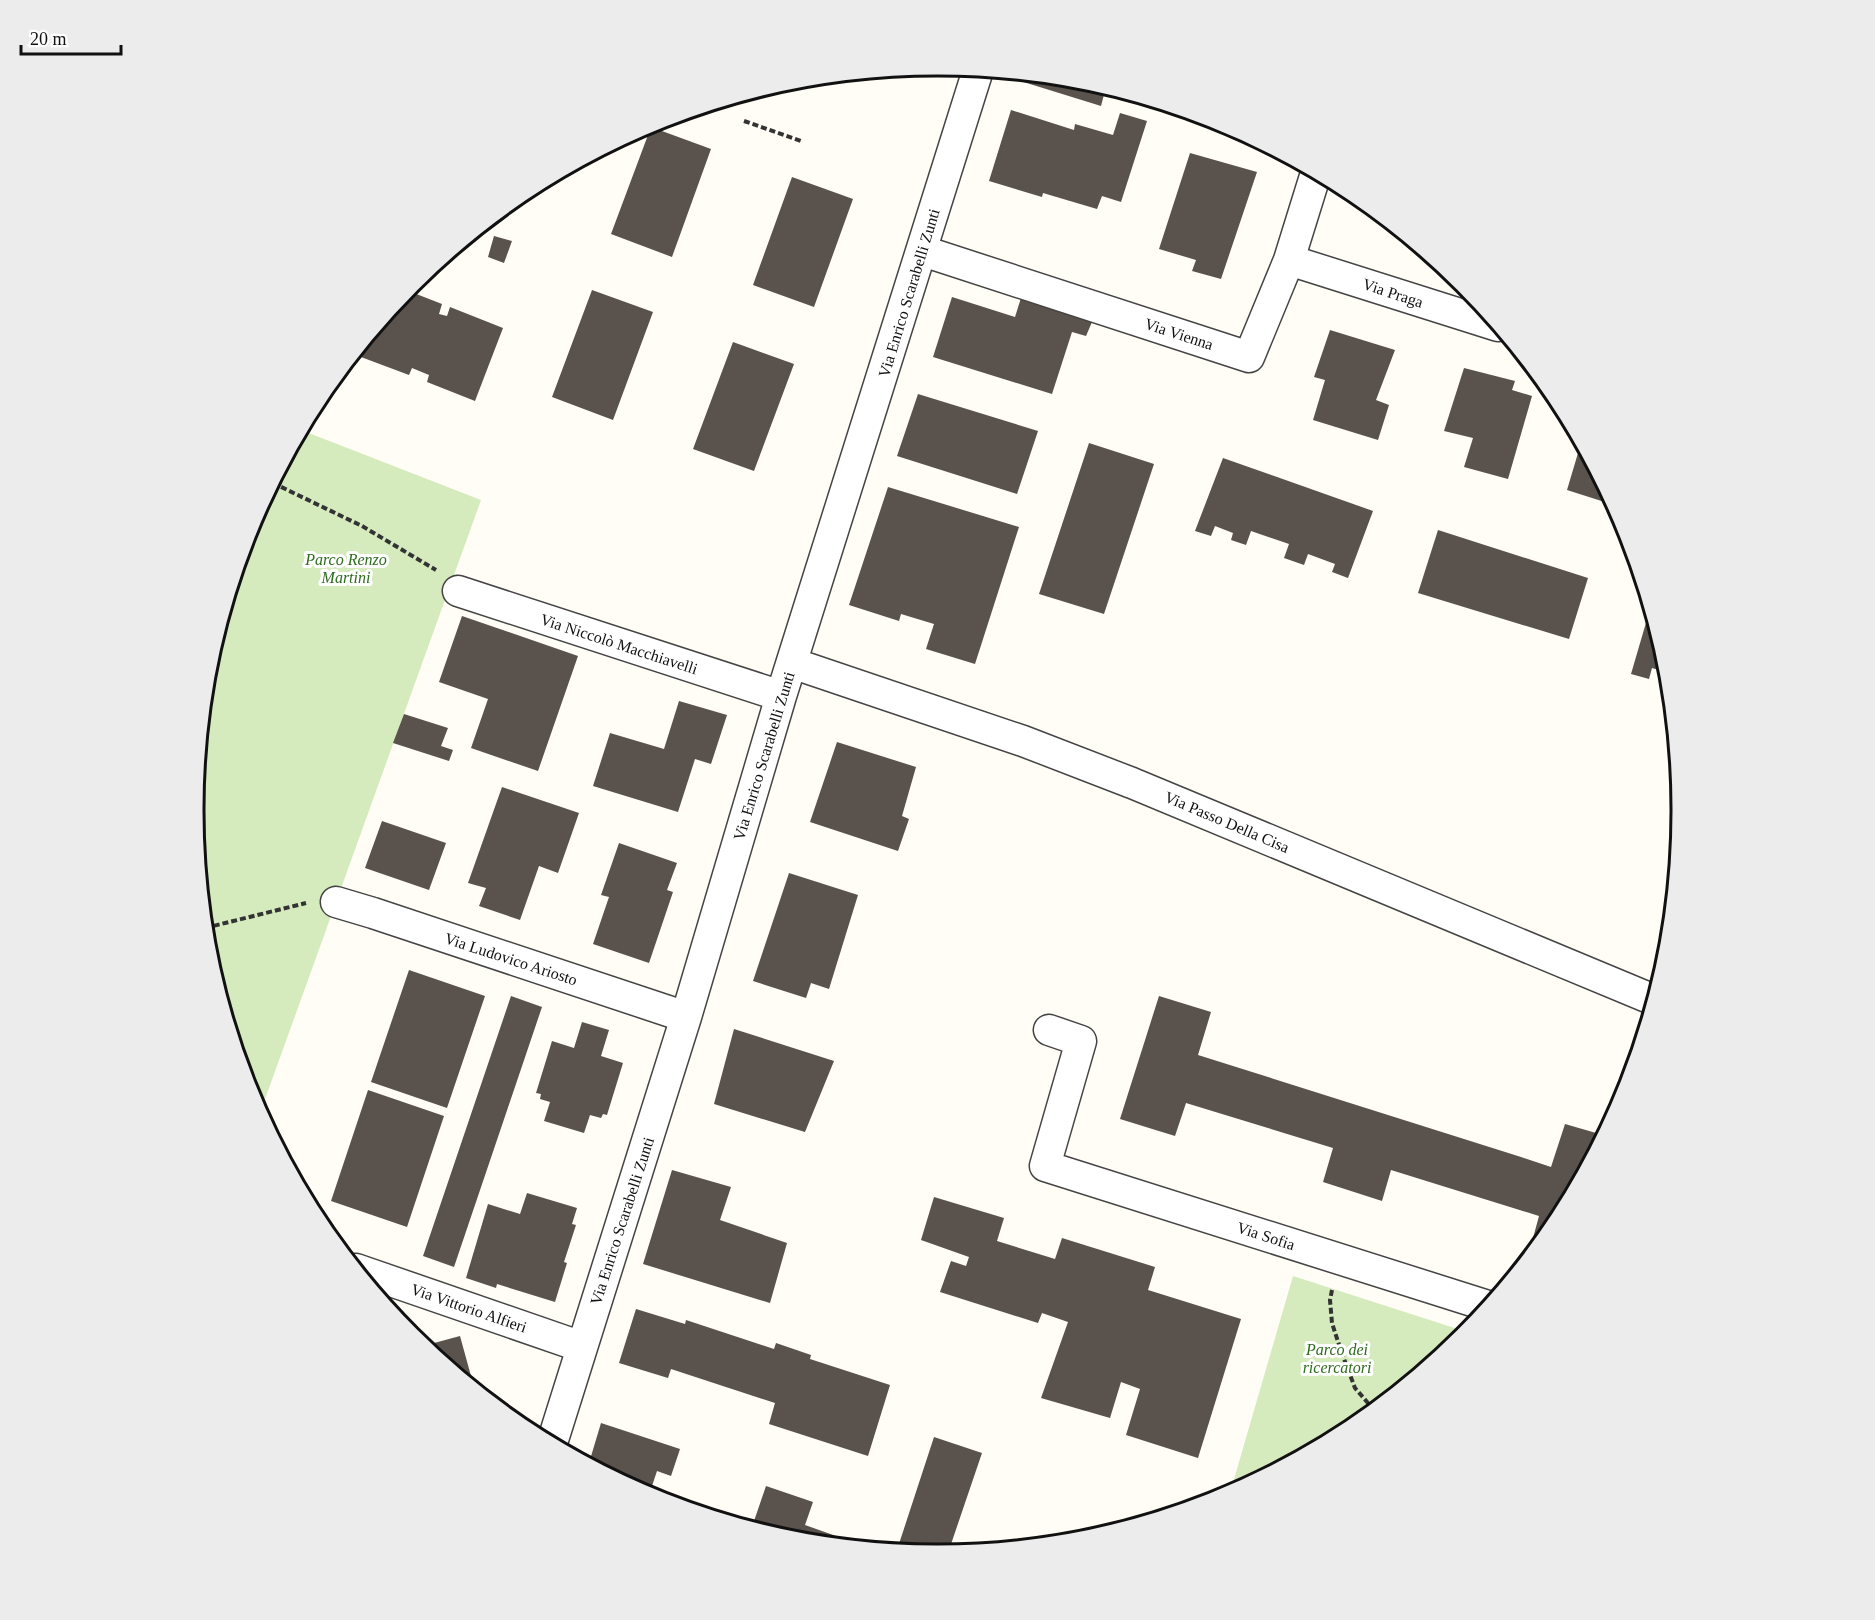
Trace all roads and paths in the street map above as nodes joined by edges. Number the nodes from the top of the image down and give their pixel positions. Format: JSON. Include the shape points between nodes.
{"nodes":[{"id":1,"x":976,"y":78,"type":"edge"},
{"id":2,"x":744,"y":121,"type":"dead end"},
{"id":3,"x":801,"y":141,"type":"dead end"},
{"id":4,"x":1314,"y":181,"type":"edge"},
{"id":5,"x":922,"y":251,"type":"junction"},
{"id":6,"x":1289,"y":260,"type":"junction"},
{"id":7,"x":1485,"y":322,"type":"edge"},
{"id":8,"x":280,"y":486,"type":"edge"},
{"id":9,"x":448,"y":582,"type":"joint"},
{"id":10,"x":792,"y":663,"type":"junction"},
{"id":11,"x":781,"y":696,"type":"junction"},
{"id":12,"x":336,"y":903,"type":"joint"},
{"id":13,"x":213,"y":926,"type":"edge"},
{"id":14,"x":1647,"y":997,"type":"edge"},
{"id":15,"x":686,"y":1017,"type":"junction"},
{"id":16,"x":1049,"y":1030,"type":"dead end"},
{"id":17,"x":1339,"y":1259,"type":"junction"},
{"id":18,"x":370,"y":1274,"type":"edge"},
{"id":19,"x":1480,"y":1303,"type":"edge"},
{"id":20,"x":582,"y":1347,"type":"junction"},
{"id":21,"x":1368,"y":1403,"type":"edge"},
{"id":22,"x":555,"y":1435,"type":"edge"}],
"edges":[{"from":1,"to":5,"type":"street","name":"Via Enrico Scarabelli Zunti"},
{"from":2,"to":3,"type":"path"},
{"from":4,"to":6,"type":"street","name":"Via Vienna"},
{"from":5,"to":6,"type":"street","name":"Via Vienna","via":[[1249,357]]},
{"from":5,"to":10,"type":"street","name":"Via Enrico Scarabelli Zunti"},
{"from":6,"to":7,"type":"street","name":"Via Praga"},
{"from":8,"to":9,"type":"path","via":[[362,526]]},
{"from":9,"to":11,"type":"street","name":"Via Niccolò Macchiavelli"},
{"from":10,"to":11,"type":"street","name":"Via Enrico Scarabelli Zunti"},
{"from":10,"to":14,"type":"street","name":"Via Passo Della Cisa","via":[[1100,770]]},
{"from":11,"to":15,"type":"street","name":"Via Enrico Scarabelli Zunti"},
{"from":12,"to":13,"type":"path","via":[[305,903]]},
{"from":12,"to":15,"type":"street","name":"Via Ludovico Ariosto"},
{"from":15,"to":20,"type":"street","name":"Via Enrico Scarabelli Zunti"},
{"from":16,"to":17,"type":"street","name":"Via Sofia","via":[[1081,1041],[1045,1166]]},
{"from":17,"to":19,"type":"street","name":"Via Sofia"},
{"from":17,"to":21,"type":"path","via":[[1330,1300],[1332,1323],[1356,1388]]},
{"from":18,"to":20,"type":"street","name":"Via Vittorio Alfieri"},
{"from":20,"to":22,"type":"street","name":"Via Enrico Scarabelli Zunti"}]}
